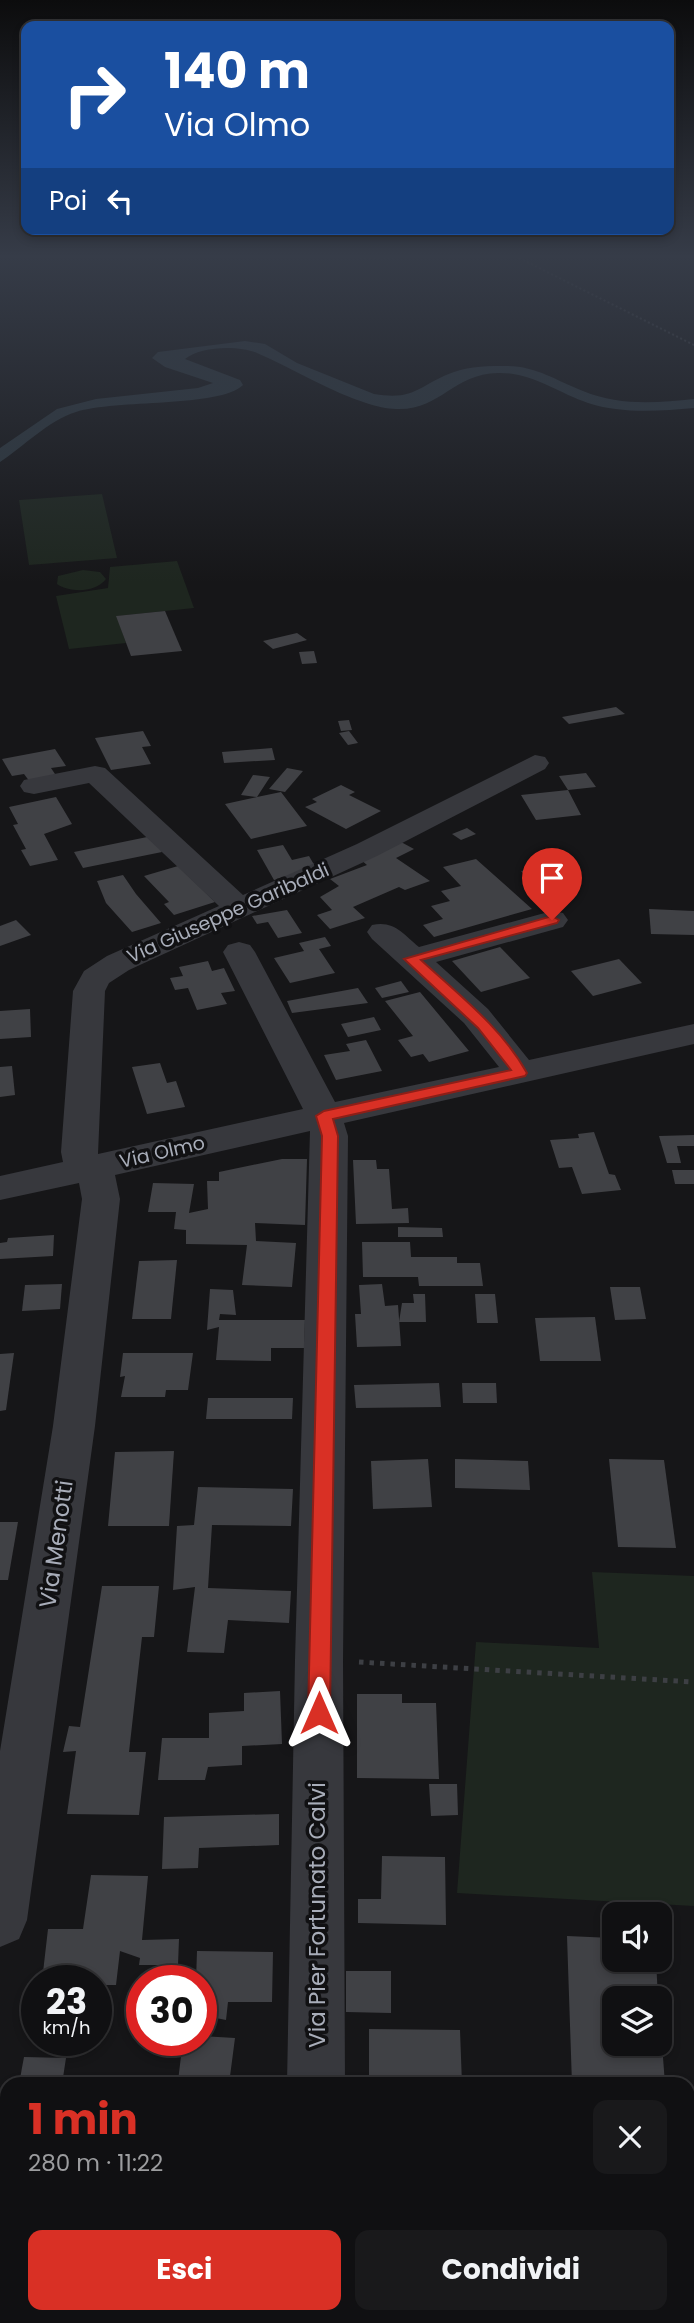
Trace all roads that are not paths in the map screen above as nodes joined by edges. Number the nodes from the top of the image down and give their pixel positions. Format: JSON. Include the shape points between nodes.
{"nodes":[{"id":1,"x":536,"y":763,"type":"dead end"},
{"id":2,"x":34,"y":786,"type":"dead end"},
{"id":3,"x":239,"y":908,"type":"junction"},
{"id":4,"x":552,"y":920,"type":"dead end"},
{"id":5,"x":383,"y":932,"type":"dead end"},
{"id":6,"x":239,"y":952,"type":"dead end"},
{"id":7,"x":411,"y":959,"type":"junction"},
{"id":8,"x":694,"y":1034,"type":"edge"},
{"id":9,"x":520,"y":1073,"type":"junction"},
{"id":10,"x":324,"y":1116,"type":"junction"},
{"id":11,"x":89,"y":1168,"type":"junction"},
{"id":12,"x":0,"y":1188,"type":"edge"},
{"id":13,"x":0,"y":1920,"type":"edge"},
{"id":14,"x":316,"y":2077,"type":"edge"}],
"edges":[{"from":1,"to":3,"type":"street","name":"Via Giuseppe Garibaldi","via":[[367,850]]},
{"from":2,"to":3,"type":"street","via":[[95,774]]},
{"from":3,"to":11,"type":"street","name":"Via Giuseppe Garibaldi","via":[[95,978],[89,990],[79,1156]]},
{"from":4,"to":7,"type":"street"},
{"from":5,"to":7,"type":"street"},
{"from":6,"to":10,"type":"street"},
{"from":7,"to":9,"type":"street","via":[[483,1025]]},
{"from":8,"to":9,"type":"street","name":"Via Olmo"},
{"from":9,"to":10,"type":"street","name":"Via Olmo"},
{"from":10,"to":11,"type":"street","name":"Via Olmo"},
{"from":10,"to":14,"type":"street","name":"Via Pier Fortunato Calvi","via":[[330,1136]]},
{"from":11,"to":12,"type":"street","name":"Via Olmo"},
{"from":11,"to":13,"type":"street","name":"Via Menotti","via":[[101,1199],[75,1412]]}]}
